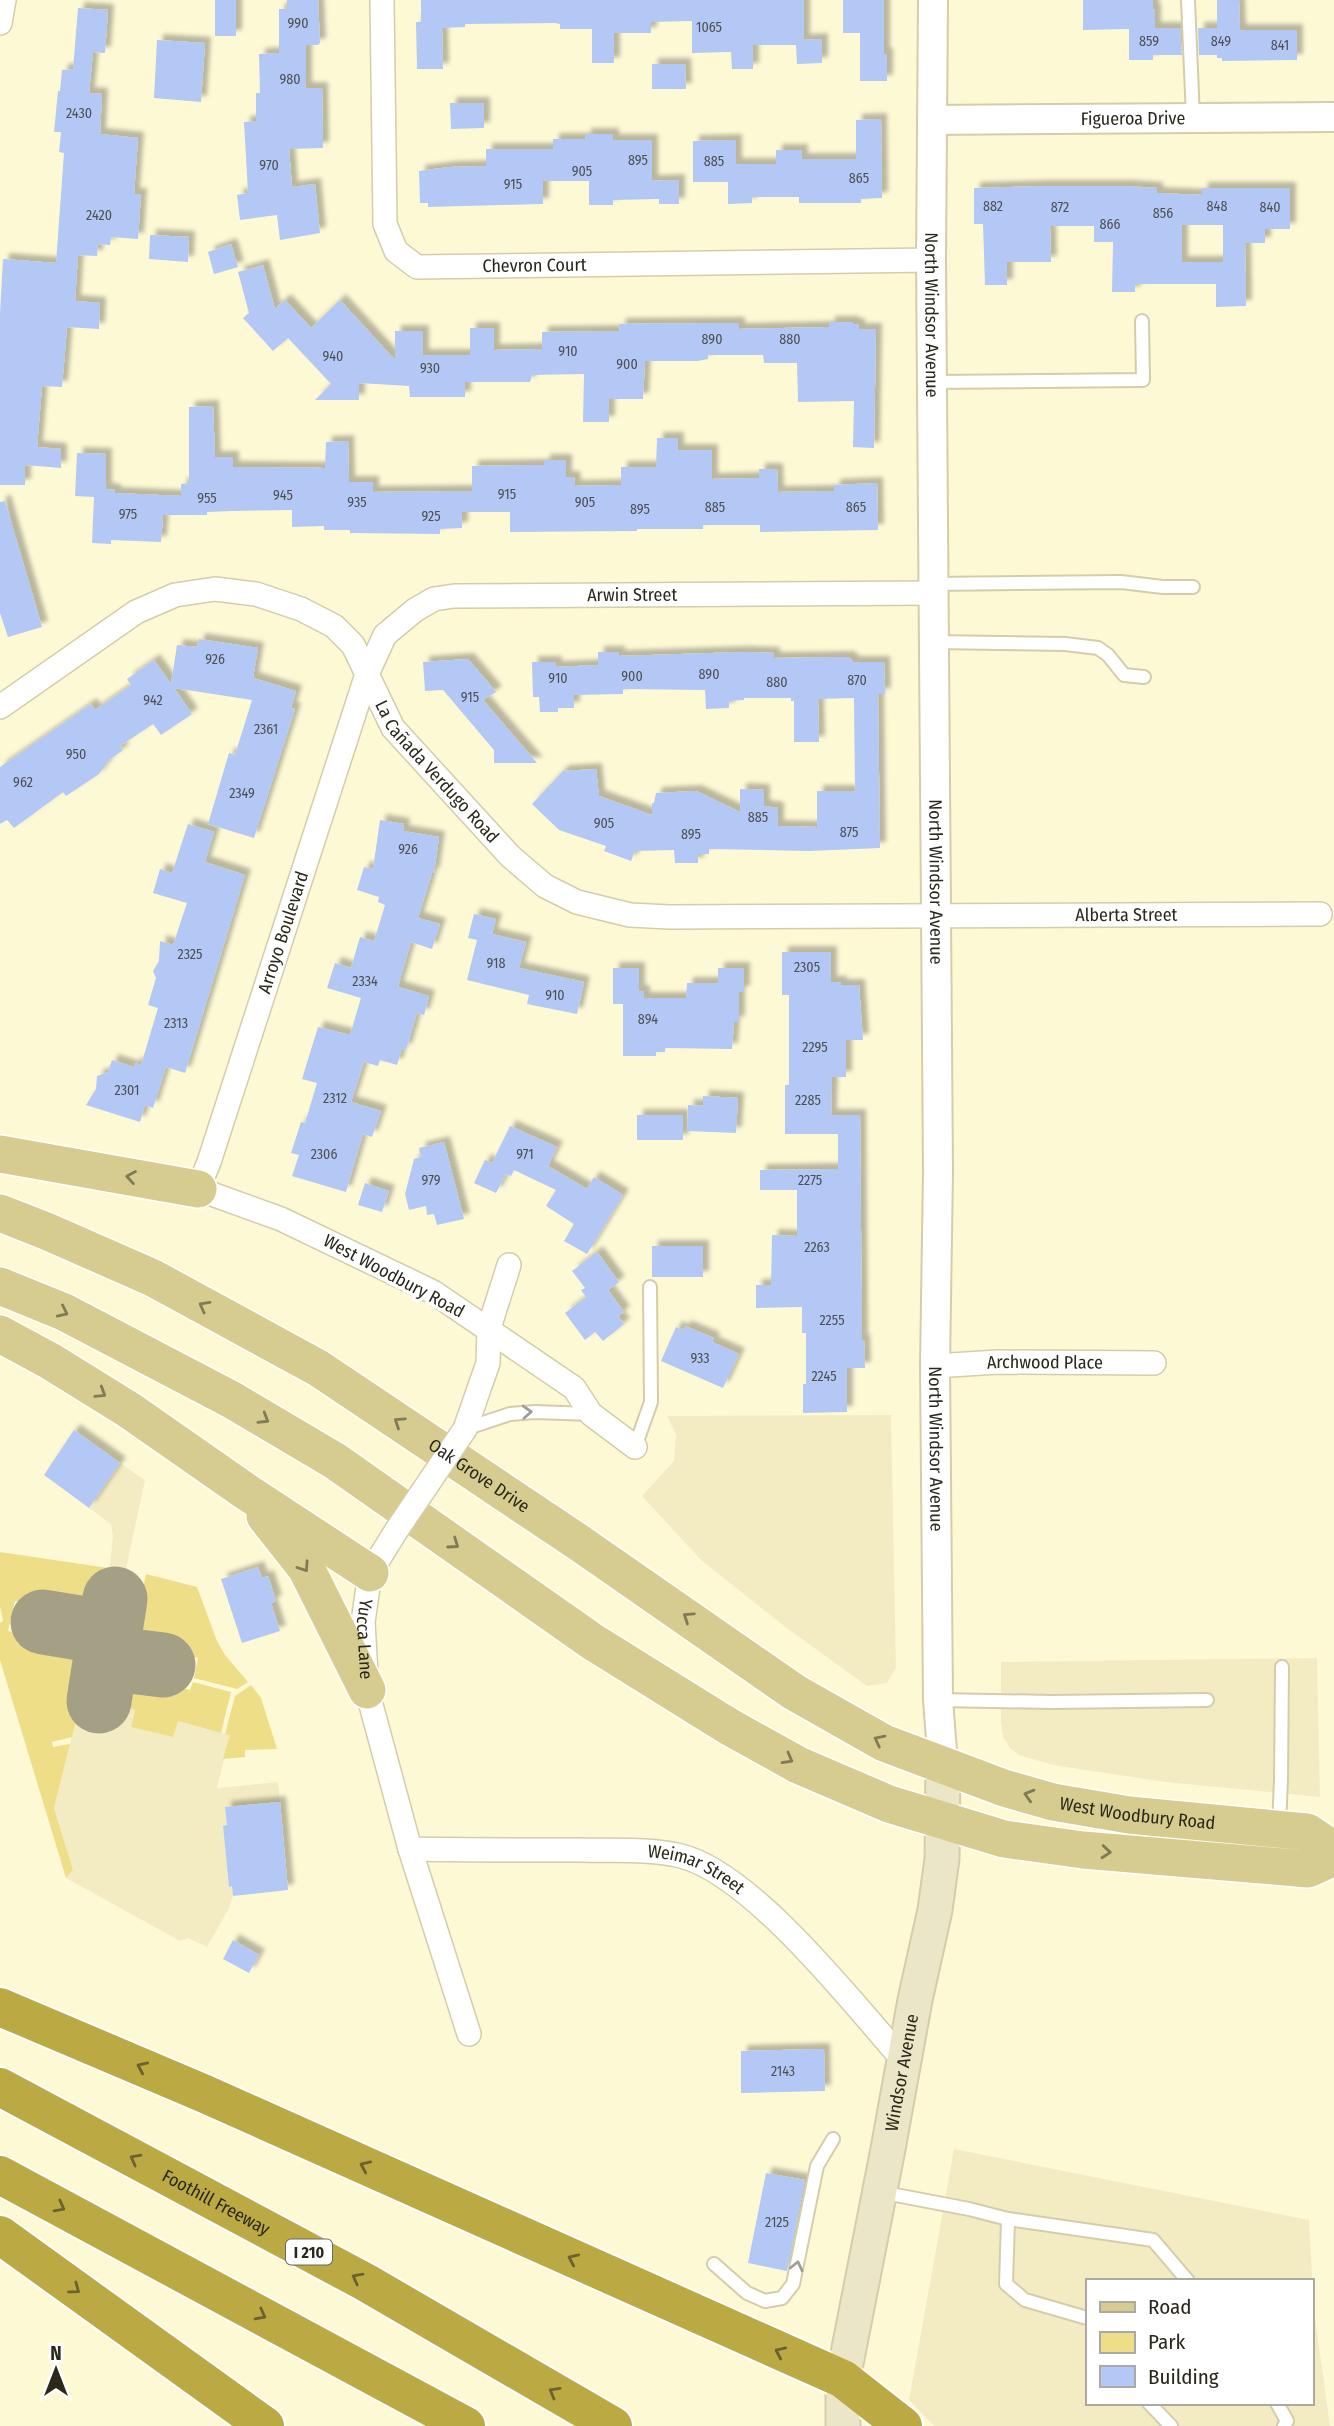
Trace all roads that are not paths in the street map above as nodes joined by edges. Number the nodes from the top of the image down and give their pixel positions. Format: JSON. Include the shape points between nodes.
{"nodes":[{"id":1,"x":4,"y":0,"type":"edge"},
{"id":2,"x":382,"y":0,"type":"edge"},
{"id":3,"x":933,"y":0,"type":"edge"},
{"id":4,"x":1188,"y":0,"type":"edge"},
{"id":5,"x":0,"y":23,"type":"edge"},
{"id":6,"x":1334,"y":117,"type":"edge"},
{"id":7,"x":1194,"y":118,"type":"junction"},
{"id":8,"x":932,"y":120,"type":"junction"},
{"id":9,"x":932,"y":260,"type":"junction"},
{"id":10,"x":1142,"y":321,"type":"dead end"},
{"id":11,"x":932,"y":382,"type":"junction"},
{"id":12,"x":1193,"y":587,"type":"dead end"},
{"id":13,"x":933,"y":588,"type":"junction"},
{"id":14,"x":933,"y":642,"type":"junction"},
{"id":15,"x":367,"y":674,"type":"junction"},
{"id":16,"x":1144,"y":677,"type":"dead end"},
{"id":17,"x":0,"y":707,"type":"edge"},
{"id":18,"x":1320,"y":914,"type":"dead end"},
{"id":19,"x":934,"y":916,"type":"junction"},
{"id":20,"x":0,"y":1154,"type":"edge"},
{"id":21,"x":198,"y":1189,"type":"junction"},
{"id":22,"x":0,"y":1213,"type":"edge"},
{"id":23,"x":509,"y":1265,"type":"dead end"},
{"id":24,"x":0,"y":1286,"type":"edge"},
{"id":25,"x":650,"y":1287,"type":"dead end"},
{"id":26,"x":489,"y":1328,"type":"junction"},
{"id":27,"x":0,"y":1334,"type":"edge"},
{"id":28,"x":1154,"y":1363,"type":"dead end"},
{"id":29,"x":935,"y":1366,"type":"junction"},
{"id":30,"x":591,"y":1414,"type":"junction"},
{"id":31,"x":466,"y":1429,"type":"junction"},
{"id":32,"x":635,"y":1447,"type":"joint"},
{"id":33,"x":248,"y":1493,"type":"junction"},
{"id":34,"x":370,"y":1573,"type":"junction"},
{"id":35,"x":1282,"y":1667,"type":"dead end"},
{"id":36,"x":367,"y":1690,"type":"junction"},
{"id":37,"x":938,"y":1700,"type":"junction"},
{"id":38,"x":1207,"y":1700,"type":"dead end"},
{"id":39,"x":943,"y":1764,"type":"junction"},
{"id":40,"x":943,"y":1821,"type":"junction"},
{"id":41,"x":1278,"y":1829,"type":"junction"},
{"id":42,"x":411,"y":1849,"type":"junction"},
{"id":43,"x":1334,"y":1850,"type":"edge"},
{"id":44,"x":1334,"y":1857,"type":"edge"},
{"id":45,"x":0,"y":2007,"type":"edge"},
{"id":46,"x":469,"y":2034,"type":"dead end"},
{"id":47,"x":905,"y":2062,"type":"junction"},
{"id":48,"x":0,"y":2087,"type":"edge"},
{"id":49,"x":833,"y":2139,"type":"dead end"},
{"id":50,"x":0,"y":2175,"type":"edge"},
{"id":51,"x":880,"y":2192,"type":"junction"},
{"id":52,"x":1008,"y":2219,"type":"junction"},
{"id":53,"x":0,"y":2235,"type":"edge"},
{"id":54,"x":714,"y":2264,"type":"dead end"},
{"id":55,"x":1186,"y":2279,"type":"edge"},
{"id":56,"x":1086,"y":2318,"type":"edge"},
{"id":57,"x":842,"y":2384,"type":"junction"},
{"id":58,"x":1151,"y":2405,"type":"edge"},
{"id":59,"x":1279,"y":2405,"type":"edge"},
{"id":60,"x":265,"y":2426,"type":"edge"},
{"id":61,"x":466,"y":2426,"type":"edge"},
{"id":62,"x":613,"y":2426,"type":"edge"},
{"id":63,"x":825,"y":2426,"type":"edge"},
{"id":64,"x":843,"y":2426,"type":"edge"},
{"id":65,"x":903,"y":2426,"type":"edge"},
{"id":66,"x":1171,"y":2426,"type":"edge"},
{"id":67,"x":1284,"y":2426,"type":"edge"}],
"edges":[{"from":1,"to":5,"type":"street"},
{"from":2,"to":9,"type":"street","name":"Chevron Court","via":[[385,224],[396,251],[417,267]]},
{"from":3,"to":8,"type":"street","name":"North Windsor Avenue"},
{"from":4,"to":7,"type":"lane"},
{"from":6,"to":7,"type":"street","name":"Figueroa Drive"},
{"from":7,"to":8,"type":"street","name":"Figueroa Drive"},
{"from":8,"to":9,"type":"street","name":"North Windsor Avenue"},
{"from":9,"to":11,"type":"street","name":"North Windsor Avenue"},
{"from":10,"to":11,"type":"lane","via":[[1143,380]]},
{"from":11,"to":13,"type":"street","name":"North Windsor Avenue"},
{"from":12,"to":13,"type":"lane","via":[[1121,582]]},
{"from":13,"to":14,"type":"street","name":"North Windsor Avenue"},
{"from":13,"to":15,"type":"street","name":"Arwin Street","via":[[433,599],[385,635]]},
{"from":14,"to":16,"type":"lane","via":[[1065,644],[1098,649],[1124,675]]},
{"from":14,"to":19,"type":"street","name":"North Windsor Avenue"},
{"from":15,"to":17,"type":"street","name":"La Cañada Verdugo Road","via":[[353,645],[334,626],[256,594],[215,589],[175,595],[136,612]]},
{"from":15,"to":19,"type":"street","name":"La Cañada Verdugo Road","via":[[393,729],[510,856],[545,886],[577,902],[630,915],[670,917]]},
{"from":15,"to":21,"type":"street","name":"Arroyo Boulevard"},
{"from":18,"to":19,"type":"street","name":"Alberta Street"},
{"from":19,"to":29,"type":"street","name":"North Windsor Avenue"},
{"from":21,"to":20,"type":"main road","one_way":true},
{"from":21,"to":26,"type":"street","name":"West Woodbury Road","via":[[343,1247],[433,1292]]},
{"from":39,"to":22,"type":"main road","name":"Oak Grove Drive","one_way":true,"via":[[884,1743],[794,1692],[318,1368],[153,1278]]},
{"from":23,"to":26,"type":"street","name":"Yucca Lane"},
{"from":24,"to":40,"type":"main road","one_way":true,"via":[[64,1312],[232,1400],[335,1461],[593,1642],[728,1726],[797,1765]]},
{"from":25,"to":32,"type":"lane","via":[[651,1402]]},
{"from":26,"to":30,"type":"street","name":"West Woodbury Road","via":[[574,1388]]},
{"from":26,"to":31,"type":"street","name":"Yucca Lane","via":[[488,1363]]},
{"from":27,"to":33,"type":"main road","one_way":true,"via":[[130,1410]]},
{"from":28,"to":29,"type":"street","name":"Archwood Place"},
{"from":29,"to":37,"type":"street","name":"North Windsor Avenue"},
{"from":31,"to":30,"type":"lane","one_way":true,"via":[[510,1414]]},
{"from":30,"to":32,"type":"street","name":"West Woodbury Road"},
{"from":31,"to":34,"type":"street","name":"Yucca Lane","bridge":true},
{"from":33,"to":34,"type":"main road"},
{"from":33,"to":36,"type":"main road","one_way":true,"via":[[306,1568]]},
{"from":34,"to":36,"type":"street","name":"Yucca Lane","via":[[363,1622]]},
{"from":35,"to":41,"type":"lane"},
{"from":36,"to":42,"type":"street","name":"Yucca Lane"},
{"from":37,"to":38,"type":"lane"},
{"from":37,"to":39,"type":"street","name":"North Windsor Avenue"},
{"from":39,"to":40,"type":"main road","name":"Windsor Avenue"},
{"from":41,"to":39,"type":"main road","name":"West Woodbury Road","one_way":true,"via":[[1129,1815],[1053,1802]]},
{"from":40,"to":44,"type":"main road","one_way":true,"via":[[1004,1839],[1185,1860],[1308,1869]]},
{"from":40,"to":47,"type":"main road","name":"Windsor Avenue","via":[[935,1910]]},
{"from":41,"to":43,"type":"main road","name":"West Woodbury Road","via":[[1307,1832]]},
{"from":42,"to":46,"type":"street","name":"Yucca Lane"},
{"from":42,"to":47,"type":"street","name":"Weimar Street","via":[[638,1851],[681,1856],[716,1871],[806,1950]]},
{"from":57,"to":45,"type":"highway","one_way":true,"via":[[205,2094]]},
{"from":47,"to":51,"type":"main road","name":"Windsor Avenue"},
{"from":62,"to":48,"type":"highway","name":"Foothill Freeway","number":"I 210","one_way":true,"via":[[365,2282]]},
{"from":54,"to":49,"type":"lane","one_way":true,"via":[[747,2293],[765,2301],[782,2298],[793,2284],[817,2166]]},
{"from":50,"to":61,"type":"highway","one_way":true},
{"from":51,"to":52,"type":"lane"},
{"from":51,"to":57,"type":"main road","name":"Windsor Avenue"},
{"from":52,"to":55,"type":"lane","via":[[1153,2240]]},
{"from":52,"to":56,"type":"lane","via":[[1006,2284],[1025,2300]]},
{"from":53,"to":60,"type":"highway","one_way":true},
{"from":57,"to":63,"type":"main road"},
{"from":57,"to":64,"type":"main road"},
{"from":57,"to":65,"type":"highway"},
{"from":58,"to":66,"type":"lane"},
{"from":59,"to":67,"type":"lane","via":[[1287,2421]]}]}
